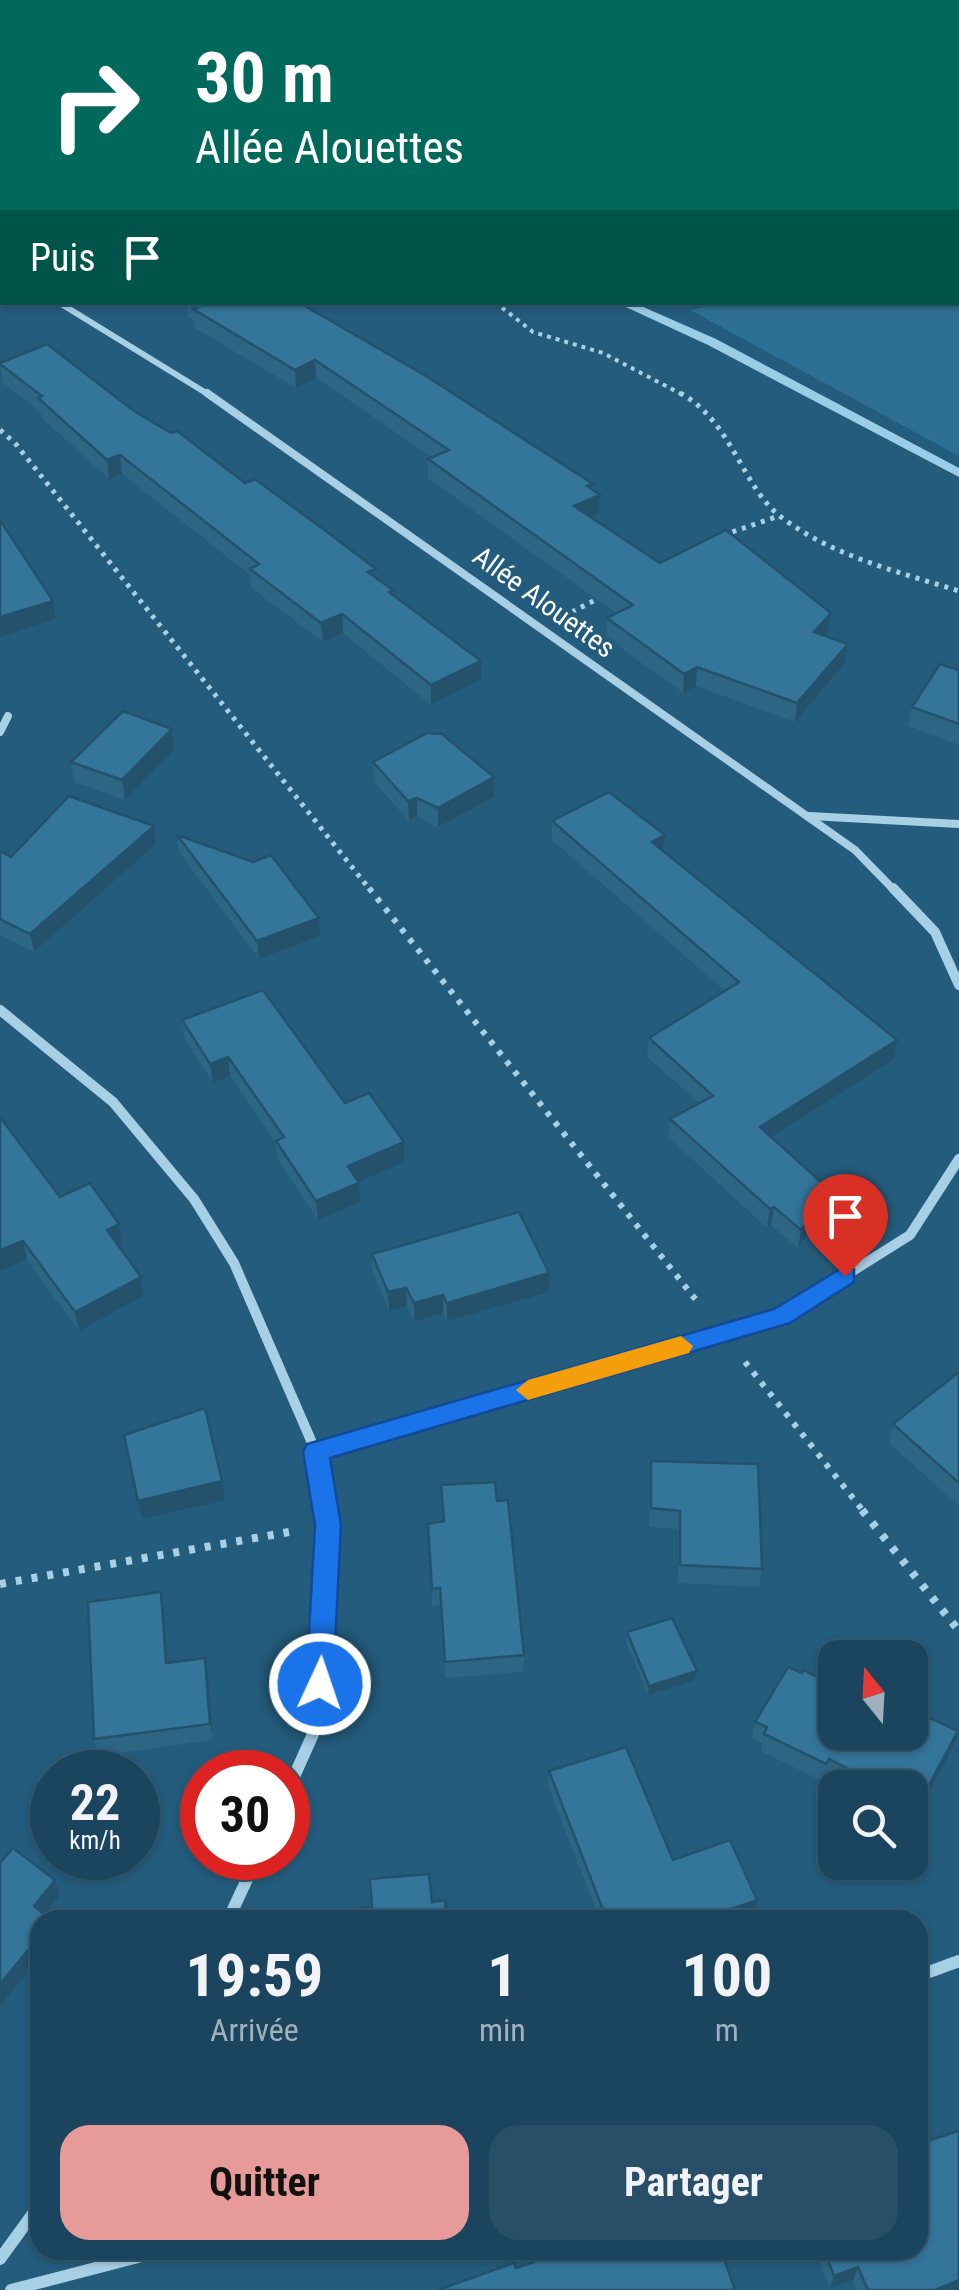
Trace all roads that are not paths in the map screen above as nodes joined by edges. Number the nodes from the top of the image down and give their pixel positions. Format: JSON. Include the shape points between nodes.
{"nodes":[{"id":1,"x":63,"y":305,"type":"edge"},
{"id":2,"x":8,"y":716,"type":"dead end"},
{"id":3,"x":0,"y":732,"type":"edge"},
{"id":4,"x":806,"y":815,"type":"junction"},
{"id":5,"x":959,"y":824,"type":"edge"},
{"id":6,"x":959,"y":985,"type":"edge"},
{"id":7,"x":0,"y":1010,"type":"edge"},
{"id":8,"x":959,"y":1160,"type":"edge"},
{"id":9,"x":316,"y":1452,"type":"junction"},
{"id":10,"x":306,"y":1750,"type":"edge"},
{"id":11,"x":247,"y":1880,"type":"edge"},
{"id":12,"x":233,"y":1910,"type":"edge"},
{"id":13,"x":959,"y":1961,"type":"edge"},
{"id":14,"x":928,"y":1972,"type":"edge"},
{"id":15,"x":30,"y":2218,"type":"edge"},
{"id":16,"x":0,"y":2259,"type":"edge"},
{"id":17,"x":126,"y":2260,"type":"edge"},
{"id":18,"x":11,"y":2290,"type":"edge"}],
"edges":[{"from":1,"to":4,"type":"street","name":"Allée Alouettes","via":[[293,450]]},
{"from":2,"to":3,"type":"street"},
{"from":4,"to":5,"type":"street"},
{"from":4,"to":6,"type":"street","name":"Allée Alouettes","via":[[856,850],[935,932]]},
{"from":7,"to":9,"type":"street","via":[[113,1102],[194,1200],[234,1263]]},
{"from":8,"to":9,"type":"street","via":[[910,1235],[781,1316]]},
{"from":9,"to":10,"type":"street","via":[[328,1525],[318,1723]]},
{"from":11,"to":12,"type":"street"},
{"from":13,"to":14,"type":"street"},
{"from":15,"to":16,"type":"street"},
{"from":17,"to":18,"type":"street"}]}
